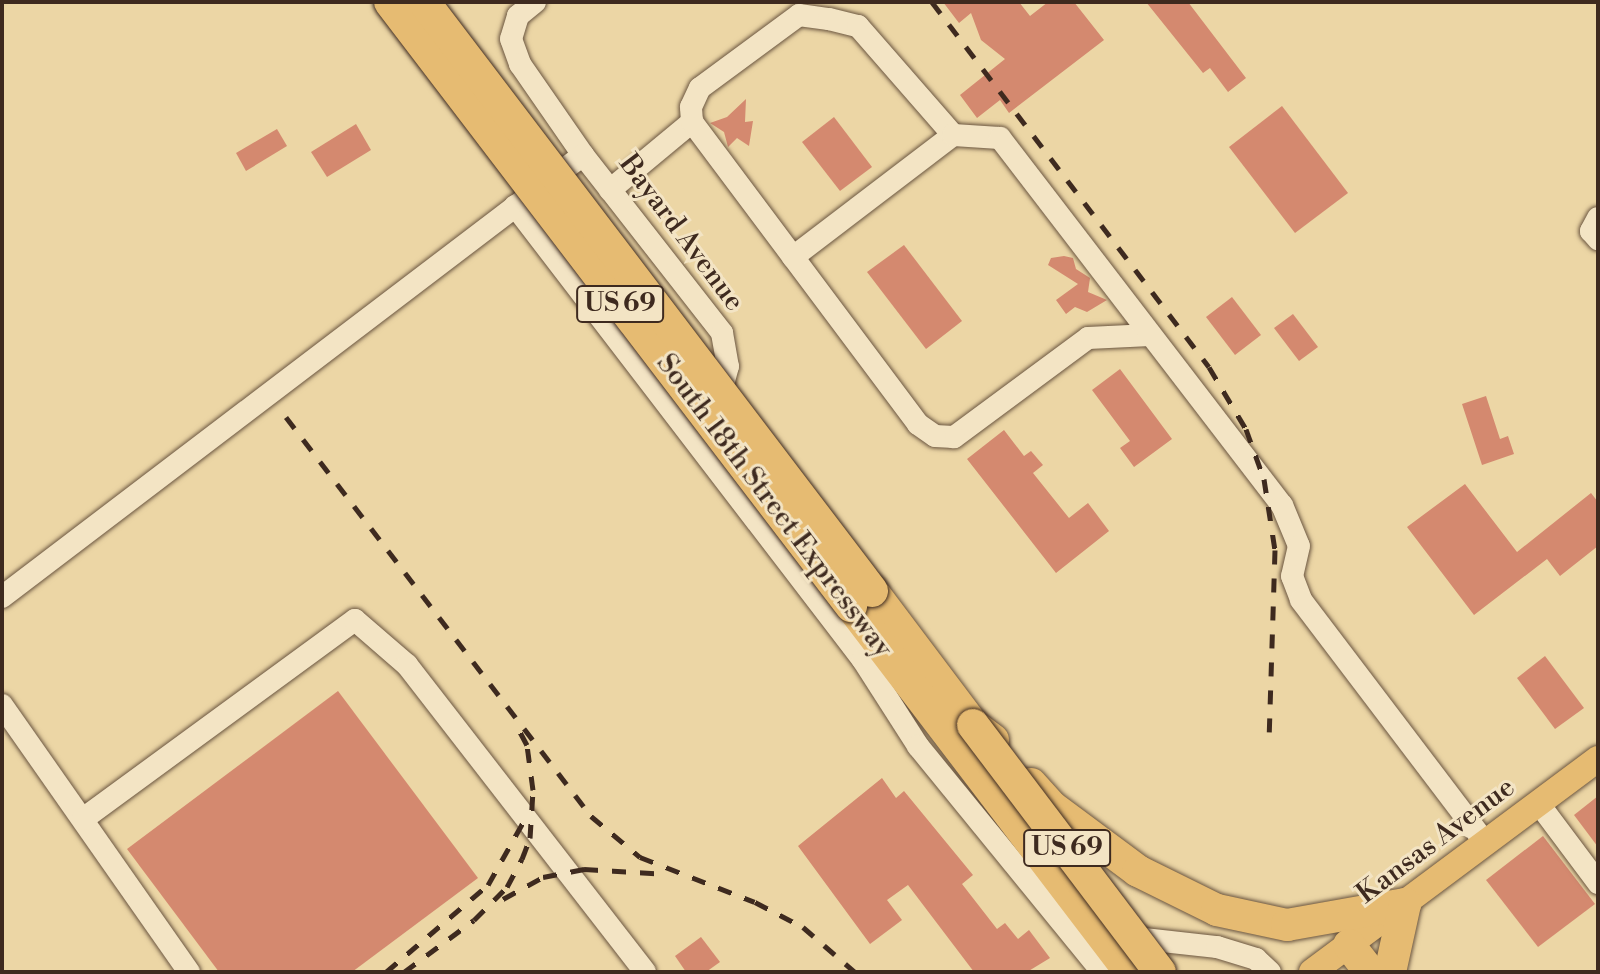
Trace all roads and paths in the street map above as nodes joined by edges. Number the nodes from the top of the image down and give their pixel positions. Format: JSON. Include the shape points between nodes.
{"nodes":[{"id":1,"x":390,"y":2,"type":"edge"},
{"id":2,"x":424,"y":2,"type":"edge"},
{"id":3,"x":535,"y":2,"type":"edge"},
{"id":4,"x":692,"y":122,"type":"junction"},
{"id":5,"x":953,"y":135,"type":"junction"},
{"id":6,"x":583,"y":155,"type":"junction"},
{"id":7,"x":610,"y":190,"type":"junction"},
{"id":8,"x":515,"y":206,"type":"junction"},
{"id":9,"x":1598,"y":218,"type":"edge"},
{"id":10,"x":1598,"y":239,"type":"edge"},
{"id":11,"x":793,"y":257,"type":"junction"},
{"id":12,"x":1150,"y":335,"type":"junction"},
{"id":13,"x":2,"y":597,"type":"edge"},
{"id":14,"x":2,"y":705,"type":"edge"},
{"id":15,"x":973,"y":725,"type":"junction"},
{"id":16,"x":1598,"y":759,"type":"edge"},
{"id":17,"x":1539,"y":804,"type":"junction"},
{"id":18,"x":83,"y":819,"type":"junction"},
{"id":19,"x":1486,"y":844,"type":"junction"},
{"id":20,"x":1598,"y":883,"type":"edge"},
{"id":21,"x":1405,"y":904,"type":"junction"},
{"id":22,"x":1349,"y":945,"type":"junction"},
{"id":23,"x":189,"y":972,"type":"edge"},
{"id":24,"x":645,"y":972,"type":"edge"},
{"id":25,"x":1102,"y":972,"type":"edge"},
{"id":26,"x":1130,"y":972,"type":"edge"},
{"id":27,"x":1160,"y":972,"type":"edge"},
{"id":28,"x":1270,"y":972,"type":"edge"},
{"id":29,"x":1312,"y":972,"type":"edge"},
{"id":30,"x":1370,"y":972,"type":"edge"},
{"id":31,"x":1390,"y":972,"type":"edge"}],
"edges":[{"from":1,"to":26,"type":"highway","name":"South 18th Street Expressway","number":"US 69","bridge":true},
{"from":2,"to":15,"type":"highway","name":"South 18th Street Expressway","number":"US 69","bridge":true},
{"from":3,"to":6,"type":"street","via":[[518,16],[511,39],[520,64]]},
{"from":4,"to":5,"type":"street","via":[[691,107],[700,88],[799,15],[858,26]]},
{"from":4,"to":7,"type":"street"},
{"from":4,"to":11,"type":"street"},
{"from":5,"to":11,"type":"street"},
{"from":5,"to":12,"type":"street","via":[[1000,138]]},
{"from":6,"to":7,"type":"street","name":"Bayard Avenue"},
{"from":6,"to":8,"type":"street","name":"Bayard Avenue"},
{"from":7,"to":28,"type":"street","name":"Bayard Avenue","via":[[722,333],[728,366],[720,395],[1126,938],[1217,947],[1256,959]]},
{"from":8,"to":13,"type":"street","name":"Bayard Avenue"},
{"from":8,"to":25,"type":"street","via":[[863,660],[918,746]]},
{"from":9,"to":10,"type":"street","via":[[1591,231]]},
{"from":11,"to":12,"type":"street","via":[[918,424],[935,436],[954,437],[1088,338]]},
{"from":12,"to":19,"type":"street","via":[[1292,523],[1299,546],[1292,576],[1301,600]]},
{"from":14,"to":18,"type":"street"},
{"from":15,"to":21,"type":"highway","bridge":true,"via":[[998,744],[1052,807],[1138,871],[1217,910],[1287,925]]},
{"from":15,"to":27,"type":"highway","name":"South 18th Street Expressway","number":"US 69","bridge":true},
{"from":16,"to":17,"type":"main road","name":"Kansas Avenue"},
{"from":17,"to":19,"type":"main road","name":"Kansas Avenue"},
{"from":17,"to":20,"type":"street"},
{"from":18,"to":23,"type":"street"},
{"from":18,"to":24,"type":"street","via":[[355,620],[407,665],[456,724]]},
{"from":19,"to":21,"type":"main road","name":"Kansas Avenue"},
{"from":21,"to":22,"type":"main road","name":"Kansas Avenue"},
{"from":21,"to":31,"type":"highway"},
{"from":22,"to":29,"type":"main road","name":"Kansas Avenue"},
{"from":22,"to":30,"type":"highway"}]}
